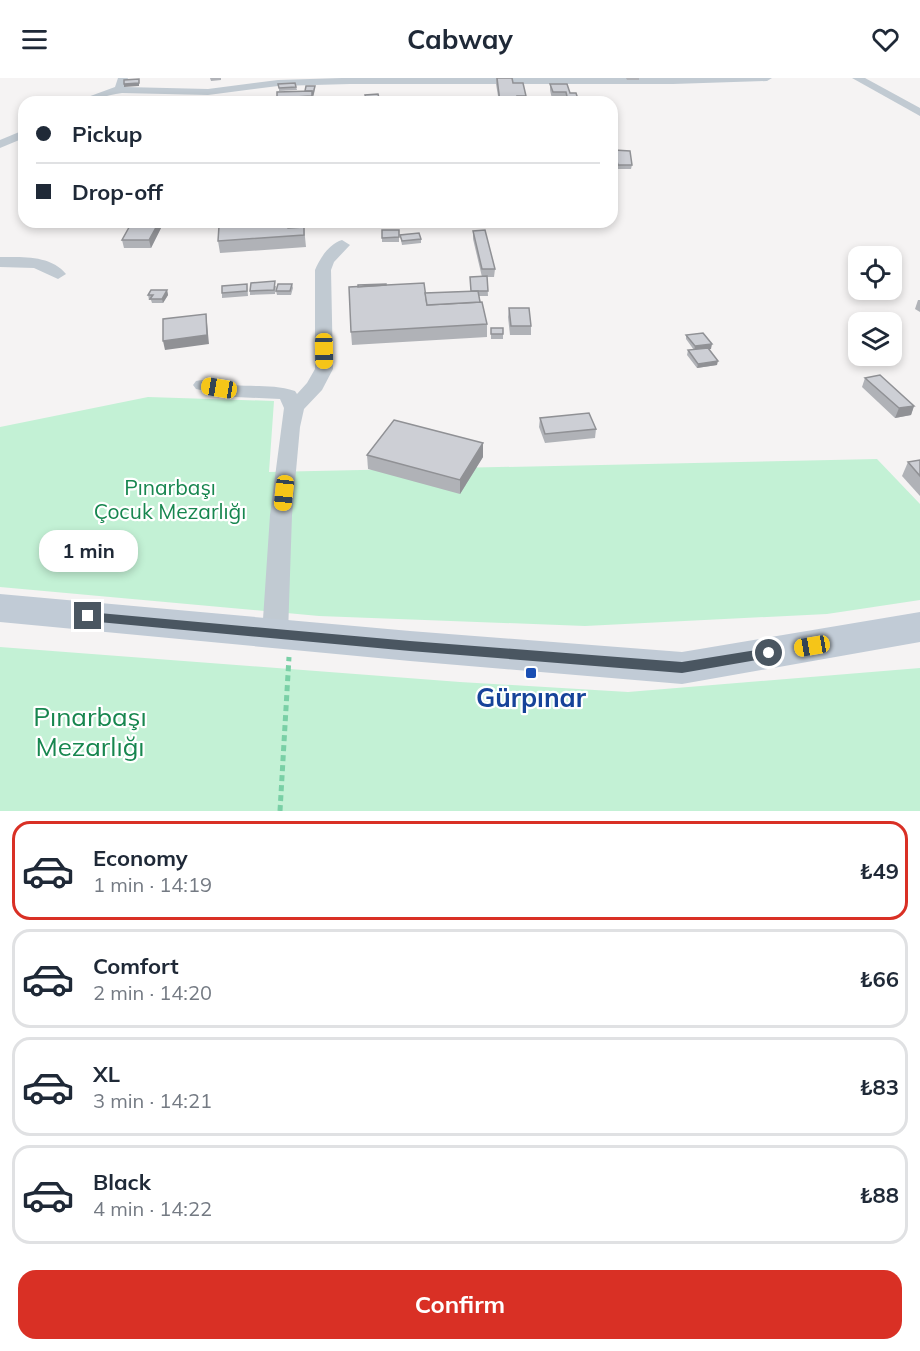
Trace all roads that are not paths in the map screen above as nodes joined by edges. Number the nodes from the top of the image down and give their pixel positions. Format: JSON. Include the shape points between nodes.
{"nodes":[{"id":1,"x":766,"y":78,"type":"edge"},
{"id":2,"x":857,"y":78,"type":"edge"},
{"id":3,"x":348,"y":79,"type":"edge"},
{"id":4,"x":448,"y":79,"type":"edge"},
{"id":5,"x":550,"y":80,"type":"edge"},
{"id":6,"x":123,"y":84,"type":"edge"},
{"id":7,"x":96,"y":96,"type":"edge"},
{"id":8,"x":920,"y":113,"type":"edge"},
{"id":9,"x":18,"y":136,"type":"edge"},
{"id":10,"x":0,"y":144,"type":"edge"},
{"id":11,"x":342,"y":245,"type":"dead end"},
{"id":12,"x":0,"y":262,"type":"edge"},
{"id":13,"x":58,"y":274,"type":"dead end"},
{"id":14,"x":203,"y":385,"type":"dead end"},
{"id":15,"x":294,"y":408,"type":"junction"},
{"id":16,"x":0,"y":608,"type":"edge"},
{"id":17,"x":920,"y":627,"type":"edge"},
{"id":18,"x":283,"y":635,"type":"junction"}],
"edges":[{"from":1,"to":5,"type":"street"},
{"from":2,"to":8,"type":"street"},
{"from":3,"to":4,"type":"street"},
{"from":3,"to":6,"type":"street","via":[[208,92]]},
{"from":4,"to":5,"type":"street"},
{"from":6,"to":7,"type":"street"},
{"from":9,"to":10,"type":"street"},
{"from":11,"to":15,"type":"street","via":[[323,270],[324,369],[315,386]]},
{"from":12,"to":13,"type":"street","via":[[46,264]]},
{"from":14,"to":15,"type":"street","via":[[275,391],[288,395]]},
{"from":15,"to":18,"type":"street","via":[[281,515]]},
{"from":16,"to":18,"type":"main road"},
{"from":17,"to":18,"type":"main road","via":[[682,668]]}]}
